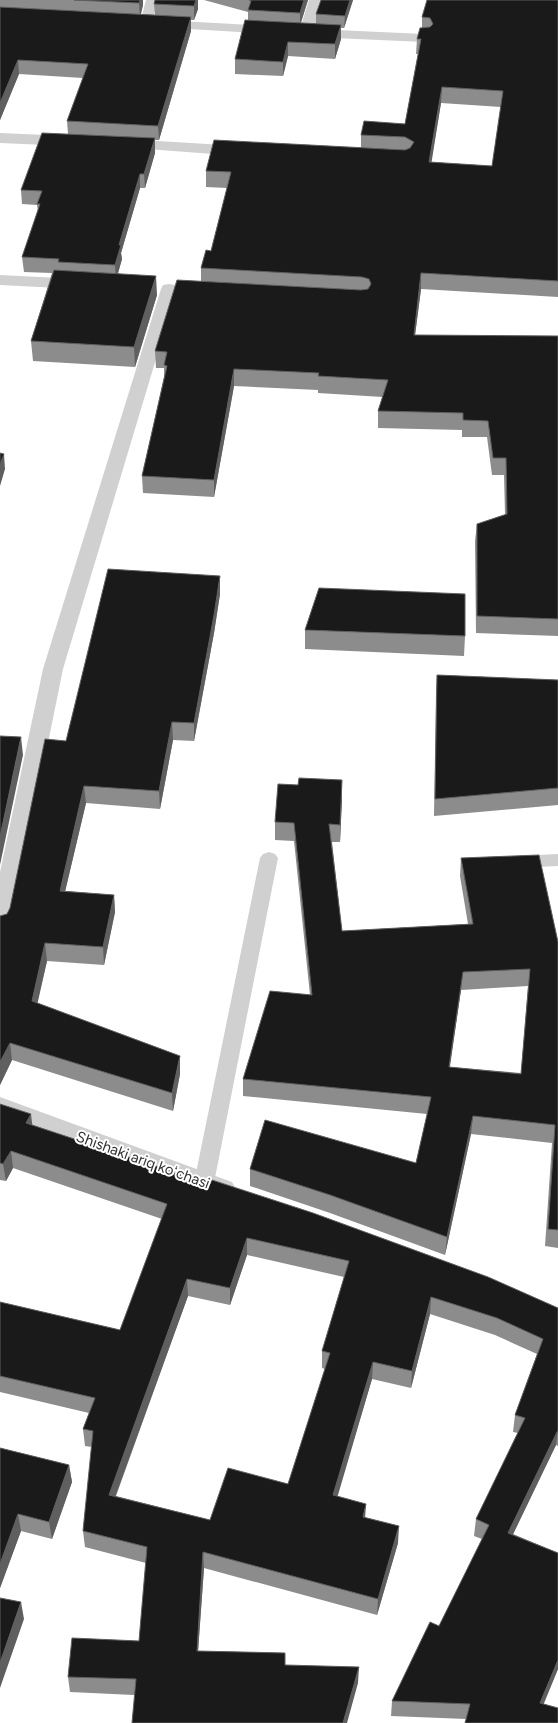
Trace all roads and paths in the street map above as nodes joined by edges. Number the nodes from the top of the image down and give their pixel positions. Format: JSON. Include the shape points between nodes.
{"nodes":[{"id":1,"x":152,"y":0,"type":"edge"},
{"id":2,"x":316,"y":0,"type":"edge"},
{"id":3,"x":130,"y":22,"type":"edge"},
{"id":4,"x":146,"y":23,"type":"junction"},
{"id":5,"x":306,"y":32,"type":"junction"},
{"id":6,"x":424,"y":38,"type":"edge"},
{"id":7,"x":0,"y":138,"type":"edge"},
{"id":8,"x":87,"y":142,"type":"edge"},
{"id":9,"x":111,"y":144,"type":"edge"},
{"id":10,"x":253,"y":151,"type":"edge"},
{"id":11,"x":0,"y":280,"type":"edge"},
{"id":12,"x":92,"y":285,"type":"edge"},
{"id":13,"x":169,"y":289,"type":"dead end"},
{"id":14,"x":268,"y":858,"type":"dead end"},
{"id":15,"x":558,"y":860,"type":"edge"},
{"id":16,"x":499,"y":863,"type":"edge"},
{"id":17,"x":0,"y":925,"type":"edge"},
{"id":18,"x":0,"y":1107,"type":"edge"},
{"id":19,"x":204,"y":1183,"type":"junction"},
{"id":20,"x":247,"y":1197,"type":"edge"}],
"edges":[{"from":1,"to":4,"type":"lane"},
{"from":2,"to":5,"type":"street"},
{"from":3,"to":4,"type":"street"},
{"from":4,"to":5,"type":"street"},
{"from":5,"to":6,"type":"street"},
{"from":7,"to":8,"type":"street"},
{"from":9,"to":10,"type":"street"},
{"from":11,"to":12,"type":"street"},
{"from":13,"to":17,"type":"street","via":[[53,669]]},
{"from":14,"to":19,"type":"lane"},
{"from":15,"to":16,"type":"lane"},
{"from":18,"to":19,"type":"street","name":"Shishaki ariq koʻchasi"},
{"from":19,"to":20,"type":"street","name":"Shishaki ariq koʻchasi"}]}
